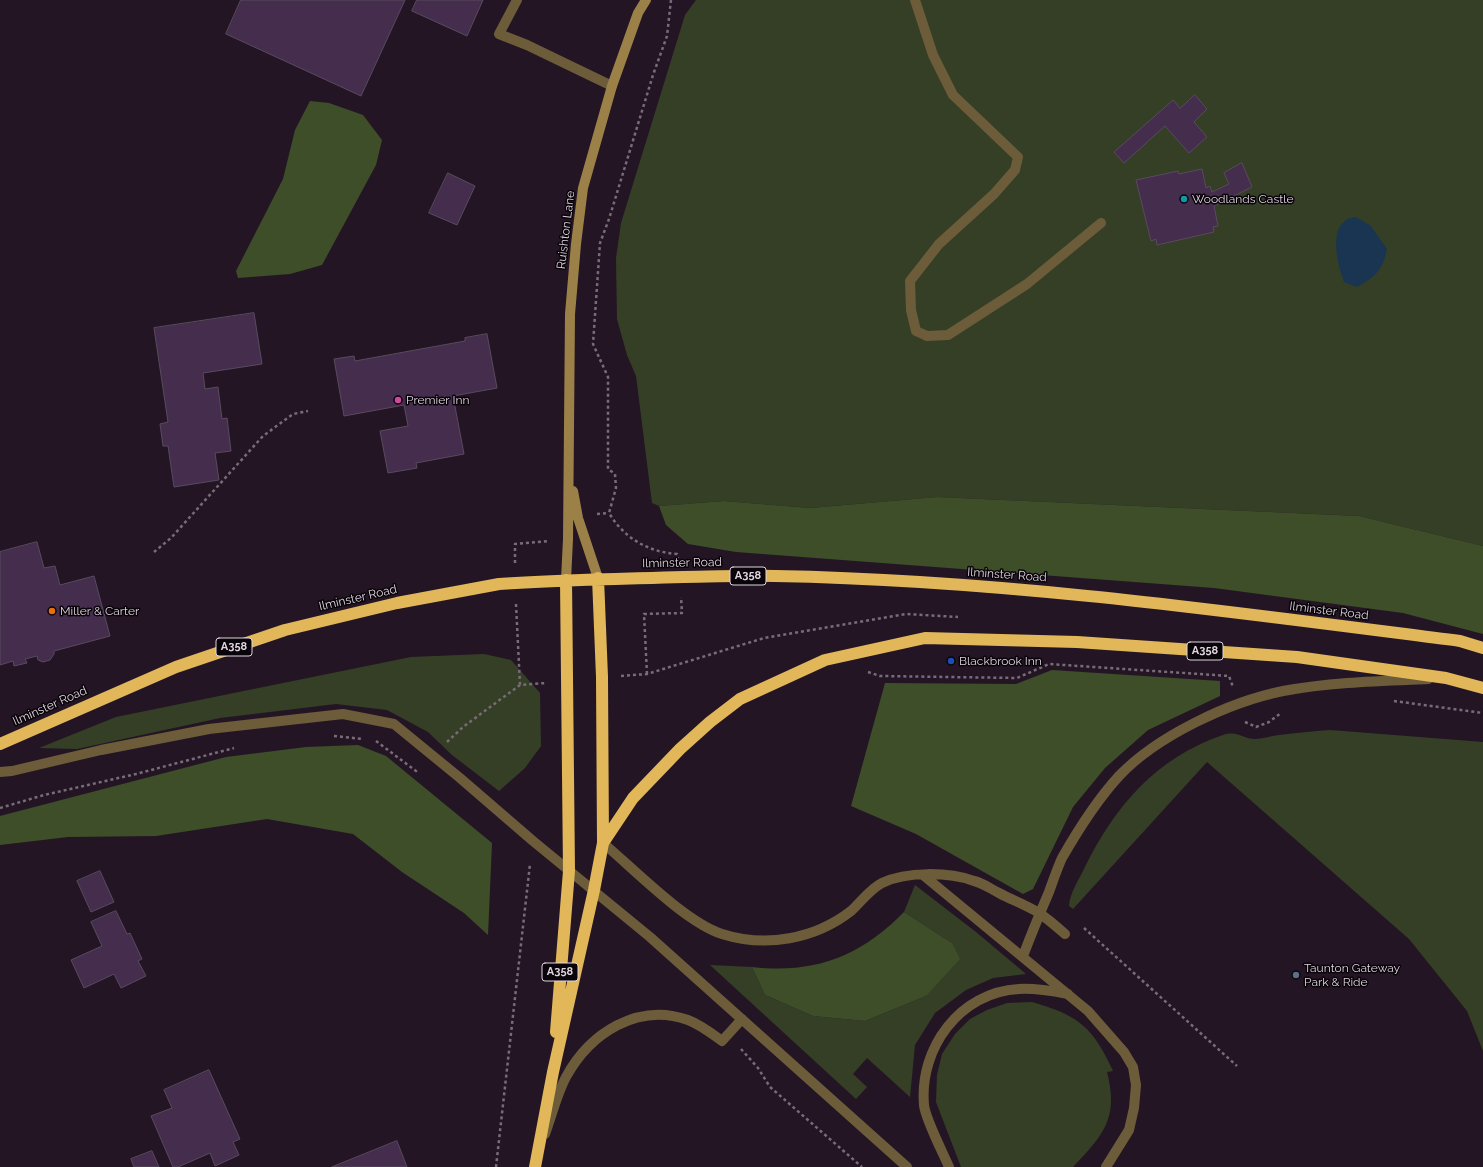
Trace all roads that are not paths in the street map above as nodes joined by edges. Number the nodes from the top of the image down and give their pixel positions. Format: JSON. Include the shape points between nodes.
{"nodes":[{"id":1,"x":517,"y":0,"type":"edge"},
{"id":2,"x":646,"y":0,"type":"edge"},
{"id":3,"x":915,"y":0,"type":"edge"},
{"id":4,"x":612,"y":86,"type":"junction"},
{"id":5,"x":1101,"y":223,"type":"dead end"},
{"id":6,"x":569,"y":473,"type":"junction"},
{"id":7,"x":598,"y":578,"type":"junction"},
{"id":8,"x":566,"y":580,"type":"junction"},
{"id":9,"x":1483,"y":648,"type":"edge"},
{"id":10,"x":1446,"y":678,"type":"junction"},
{"id":11,"x":1483,"y":688,"type":"edge"},
{"id":12,"x":0,"y":744,"type":"edge"},
{"id":13,"x":0,"y":772,"type":"edge"},
{"id":14,"x":603,"y":843,"type":"junction"},
{"id":15,"x":569,"y":871,"type":"junction"},
{"id":16,"x":923,"y":875,"type":"junction"},
{"id":17,"x":594,"y":890,"type":"junction"},
{"id":18,"x":1039,"y":913,"type":"junction"},
{"id":19,"x":1065,"y":934,"type":"dead end"},
{"id":20,"x":1022,"y":956,"type":"junction"},
{"id":21,"x":1068,"y":994,"type":"junction"},
{"id":22,"x":742,"y":1019,"type":"junction"},
{"id":23,"x":553,"y":1072,"type":"junction"},
{"id":24,"x":538,"y":1155,"type":"junction"},
{"id":25,"x":535,"y":1167,"type":"edge"},
{"id":26,"x":907,"y":1167,"type":"edge"},
{"id":27,"x":949,"y":1167,"type":"edge"},
{"id":28,"x":1106,"y":1167,"type":"edge"}],
"edges":[{"from":1,"to":4,"type":"lane","via":[[499,34]]},
{"from":2,"to":4,"type":"street","name":"Ruishton Lane","via":[[638,13]]},
{"from":3,"to":5,"type":"lane","via":[[933,55],[953,95],[1018,157],[1015,170],[994,194],[939,244],[910,281],[916,330],[927,336],[948,335],[1027,284]]},
{"from":4,"to":6,"type":"street","name":"Ruishton Lane","via":[[584,188],[576,244],[570,314]]},
{"from":6,"to":7,"type":"street","name":"Ruishton Lane","via":[[578,518]]},
{"from":6,"to":8,"type":"street","name":"Ruishton Lane"},
{"from":7,"to":8,"type":"highway","name":"Ilminster Road","number":"A358"},
{"from":7,"to":9,"type":"highway","name":"Ilminster Road","number":"A358","via":[[774,576],[1035,591],[1429,637],[1460,641]]},
{"from":7,"to":14,"type":"highway","number":"A358","via":[[602,677]]},
{"from":8,"to":12,"type":"highway","name":"Ilminster Road","number":"A358","via":[[499,584],[397,603],[285,630],[176,667]]},
{"from":8,"to":15,"type":"highway","number":"A358"},
{"from":10,"to":11,"type":"highway","number":"A358"},
{"from":10,"to":14,"type":"highway","number":"A358","via":[[1297,657],[1077,642],[924,638],[825,660],[740,699],[680,749],[633,798]]},
{"from":10,"to":18,"type":"lane","via":[[1358,682],[1283,691],[1240,704],[1174,733],[1119,776],[1098,802],[1062,859]]},
{"from":13,"to":15,"type":"lane","via":[[209,729],[343,714],[394,724]]},
{"from":14,"to":16,"type":"lane","via":[[701,924],[722,934],[743,939],[789,939],[811,933],[851,910],[881,884],[895,878]]},
{"from":14,"to":17,"type":"highway","number":"A358"},
{"from":15,"to":17,"type":"lane"},
{"from":15,"to":23,"type":"highway","number":"A358"},
{"from":16,"to":18,"type":"lane","via":[[943,875],[974,881]]},
{"from":16,"to":20,"type":"lane"},
{"from":17,"to":22,"type":"lane"},
{"from":17,"to":23,"type":"highway","number":"A358"},
{"from":18,"to":19,"type":"lane"},
{"from":18,"to":20,"type":"lane"},
{"from":20,"to":21,"type":"lane"},
{"from":21,"to":27,"type":"lane","via":[[1039,989],[997,993],[962,1011],[945,1028],[928,1059],[923,1081],[924,1107]]},
{"from":21,"to":28,"type":"lane","via":[[1124,1052],[1133,1067],[1136,1084],[1129,1130]]},
{"from":22,"to":24,"type":"lane","via":[[722,1041],[688,1020],[669,1015],[648,1014],[627,1020],[607,1030],[577,1060],[566,1078]]},
{"from":22,"to":26,"type":"lane"},
{"from":23,"to":24,"type":"highway","number":"A358"},
{"from":24,"to":25,"type":"highway","number":"A358"}]}
